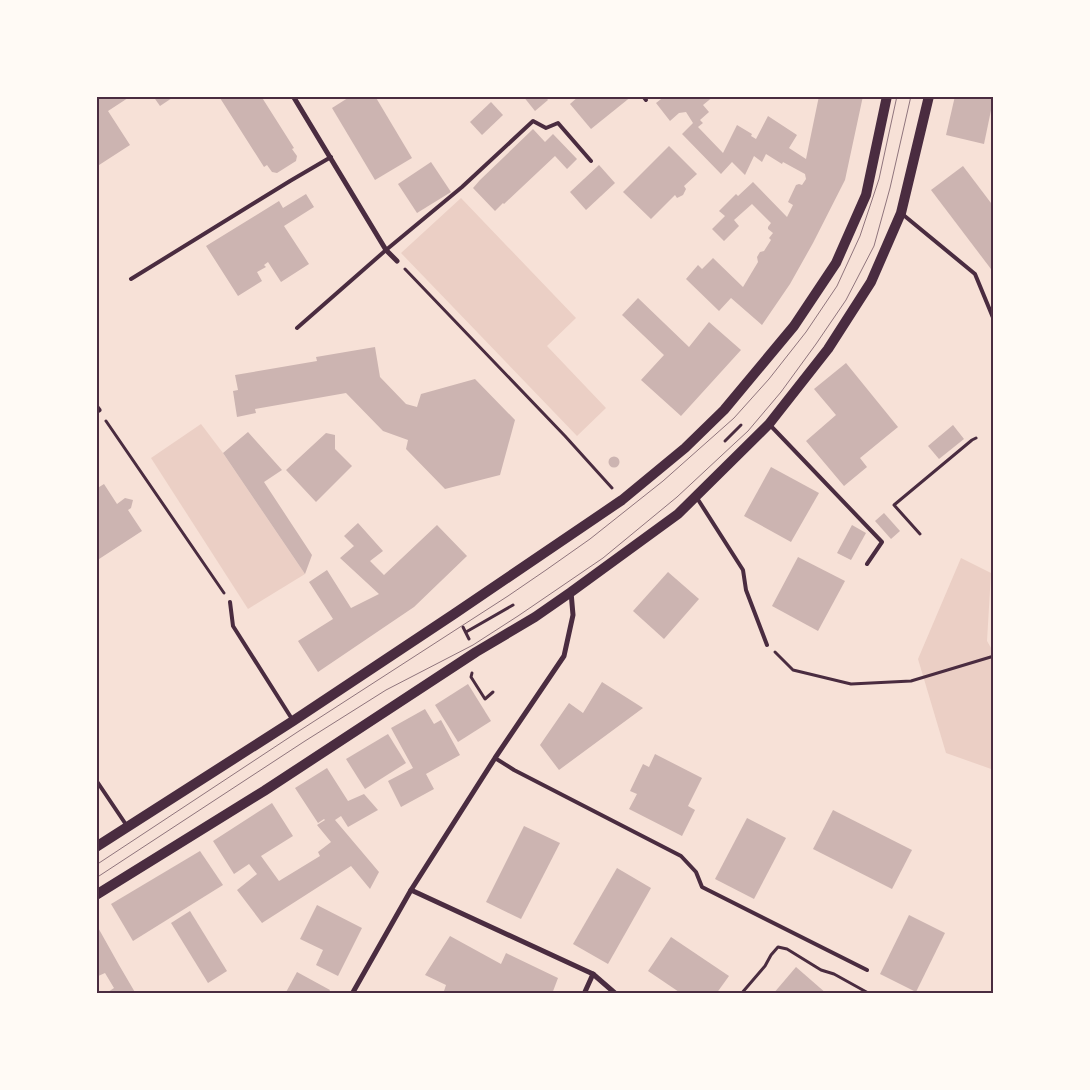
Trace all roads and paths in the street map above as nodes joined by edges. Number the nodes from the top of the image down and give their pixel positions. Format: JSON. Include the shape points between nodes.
{"nodes":[{"id":1,"x":293,"y":96,"type":"edge"},
{"id":2,"x":887,"y":96,"type":"edge"},
{"id":3,"x":930,"y":96,"type":"edge"},
{"id":4,"x":331,"y":157,"type":"junction"},
{"id":5,"x":591,"y":161,"type":"dead end"},
{"id":6,"x":901,"y":213,"type":"junction"},
{"id":7,"x":386,"y":250,"type":"junction"},
{"id":8,"x":397,"y":261,"type":"joint"},
{"id":9,"x":131,"y":279,"type":"dead end"},
{"id":10,"x":994,"y":320,"type":"edge"},
{"id":11,"x":297,"y":328,"type":"dead end"},
{"id":12,"x":98,"y":408,"type":"edge"},
{"id":13,"x":724,"y":410,"type":"junction"},
{"id":14,"x":769,"y":424,"type":"junction"},
{"id":15,"x":741,"y":425,"type":"junction"},
{"id":16,"x":976,"y":438,"type":"dead end"},
{"id":17,"x":755,"y":439,"type":"junction"},
{"id":18,"x":725,"y":441,"type":"dead end"},
{"id":19,"x":696,"y":496,"type":"junction"},
{"id":20,"x":622,"y":500,"type":"junction"},
{"id":21,"x":920,"y":534,"type":"dead end"},
{"id":22,"x":867,"y":564,"type":"dead end"},
{"id":23,"x":571,"y":592,"type":"junction"},
{"id":24,"x":230,"y":602,"type":"joint"},
{"id":25,"x":513,"y":604,"type":"dead end"},
{"id":26,"x":454,"y":614,"type":"junction"},
{"id":27,"x":466,"y":632,"type":"junction"},
{"id":28,"x":767,"y":645,"type":"joint"},
{"id":29,"x":476,"y":652,"type":"junction"},
{"id":30,"x":994,"y":656,"type":"edge"},
{"id":31,"x":493,"y":692,"type":"dead end"},
{"id":32,"x":293,"y":721,"type":"junction"},
{"id":33,"x":495,"y":758,"type":"junction"},
{"id":34,"x":96,"y":780,"type":"edge"},
{"id":35,"x":128,"y":827,"type":"junction"},
{"id":36,"x":96,"y":847,"type":"edge"},
{"id":37,"x":411,"y":890,"type":"junction"},
{"id":38,"x":96,"y":894,"type":"edge"},
{"id":39,"x":867,"y":970,"type":"dead end"},
{"id":40,"x":593,"y":974,"type":"junction"},
{"id":41,"x":352,"y":994,"type":"edge"},
{"id":42,"x":584,"y":994,"type":"edge"},
{"id":43,"x":616,"y":994,"type":"edge"},
{"id":44,"x":741,"y":994,"type":"edge"},
{"id":45,"x":870,"y":994,"type":"edge"}],
"edges":[{"from":1,"to":4,"type":"street"},
{"from":2,"to":13,"type":"main road","via":[[866,195],[836,263],[794,326]]},
{"from":3,"to":6,"type":"main road"},
{"from":4,"to":7,"type":"street"},
{"from":4,"to":9,"type":"lane"},
{"from":5,"to":7,"type":"lane","via":[[558,123],[546,128],[533,121],[462,187]]},
{"from":6,"to":10,"type":"lane","via":[[975,274]]},
{"from":6,"to":14,"type":"main road","via":[[871,282],[828,349]]},
{"from":7,"to":8,"type":"street"},
{"from":7,"to":11,"type":"lane"},
{"from":8,"to":20,"type":"path"},
{"from":12,"to":24,"type":"path"},
{"from":13,"to":15,"type":"path"},
{"from":13,"to":20,"type":"main road","via":[[685,448]]},
{"from":14,"to":17,"type":"main road"},
{"from":14,"to":22,"type":"lane","via":[[882,542]]},
{"from":15,"to":17,"type":"path"},
{"from":15,"to":18,"type":"path"},
{"from":16,"to":21,"type":"path","via":[[894,505]]},
{"from":17,"to":19,"type":"main road"},
{"from":19,"to":23,"type":"main road","via":[[678,514]]},
{"from":19,"to":28,"type":"lane","via":[[743,570],[746,590]]},
{"from":20,"to":26,"type":"main road"},
{"from":23,"to":29,"type":"main road"},
{"from":23,"to":33,"type":"street","via":[[573,615],[564,656]]},
{"from":24,"to":32,"type":"lane","via":[[233,626]]},
{"from":25,"to":27,"type":"path"},
{"from":26,"to":27,"type":"path"},
{"from":26,"to":32,"type":"main road"},
{"from":27,"to":29,"type":"path"},
{"from":28,"to":30,"type":"path","via":[[793,670],[851,684],[911,681]]},
{"from":29,"to":31,"type":"path","via":[[471,677],[485,699]]},
{"from":29,"to":38,"type":"main road","via":[[264,791]]},
{"from":32,"to":35,"type":"main road"},
{"from":33,"to":37,"type":"street"},
{"from":33,"to":39,"type":"lane","via":[[681,856],[696,872],[702,887]]},
{"from":34,"to":35,"type":"lane"},
{"from":35,"to":36,"type":"main road"},
{"from":37,"to":40,"type":"street"},
{"from":37,"to":41,"type":"street"},
{"from":40,"to":42,"type":"street"},
{"from":40,"to":43,"type":"street"},
{"from":44,"to":45,"type":"path","via":[[778,947]]}]}
